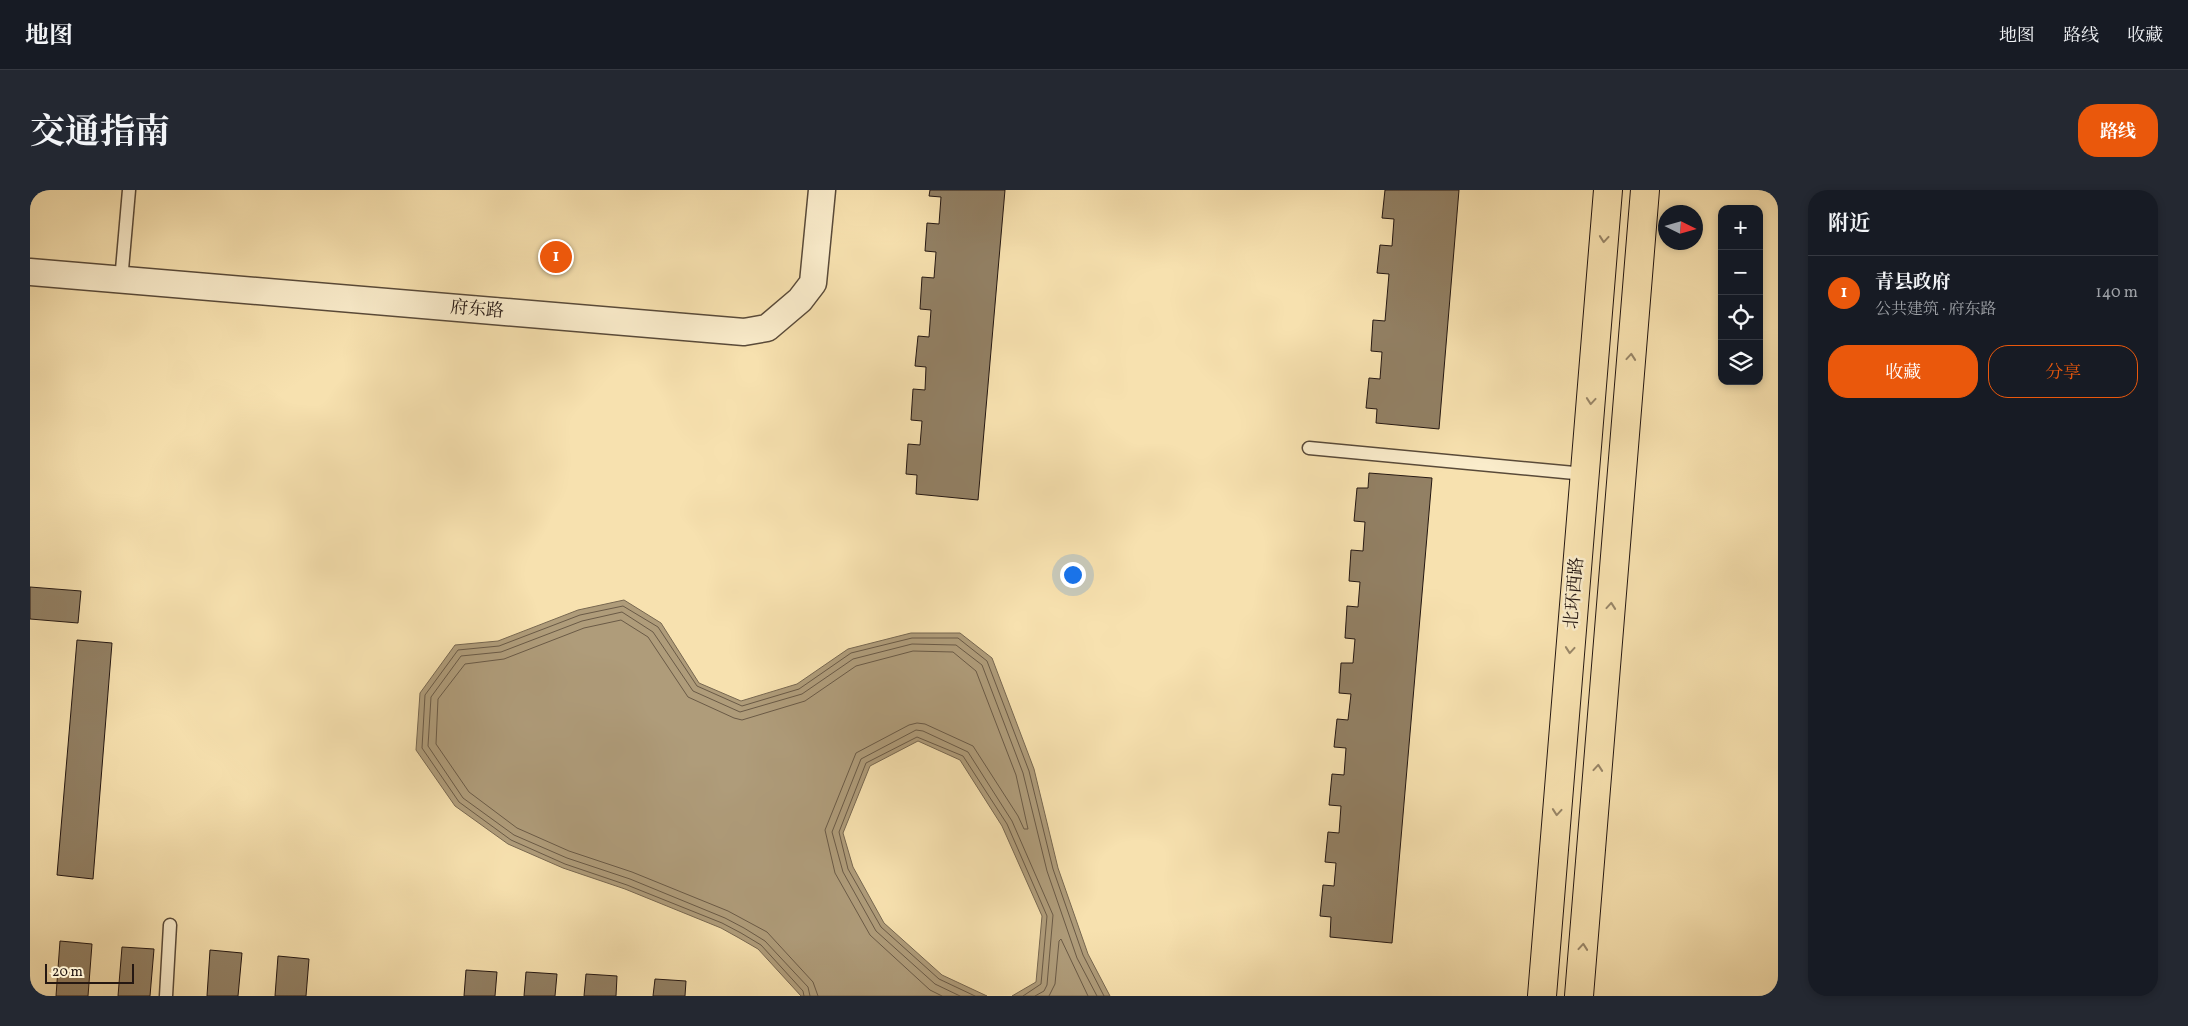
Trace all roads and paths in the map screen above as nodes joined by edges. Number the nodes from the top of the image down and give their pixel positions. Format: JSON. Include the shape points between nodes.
{"nodes":[{"id":1,"x":130,"y":190,"type":"edge"},
{"id":2,"x":822,"y":190,"type":"edge"},
{"id":3,"x":1608,"y":190,"type":"edge"},
{"id":4,"x":1645,"y":190,"type":"edge"},
{"id":5,"x":30,"y":272,"type":"edge"},
{"id":6,"x":121,"y":281,"type":"junction"},
{"id":7,"x":1309,"y":448,"type":"dead end"},
{"id":8,"x":1585,"y":474,"type":"junction"},
{"id":9,"x":170,"y":925,"type":"dead end"},
{"id":10,"x":166,"y":996,"type":"edge"},
{"id":11,"x":1542,"y":996,"type":"edge"},
{"id":12,"x":1579,"y":996,"type":"edge"}],
"edges":[{"from":1,"to":6,"type":"lane"},
{"from":2,"to":6,"type":"street","name":"府东路","via":[[813,283],[800,300],[767,328],[744,332]]},
{"from":3,"to":8,"type":"main road","name":"北环西路","one_way":true},
{"from":12,"to":4,"type":"main road","name":"北环西路","one_way":true},
{"from":5,"to":6,"type":"street","name":"府东路"},
{"from":7,"to":8,"type":"lane"},
{"from":8,"to":11,"type":"main road","name":"北环西路","one_way":true},
{"from":9,"to":10,"type":"lane"}]}
